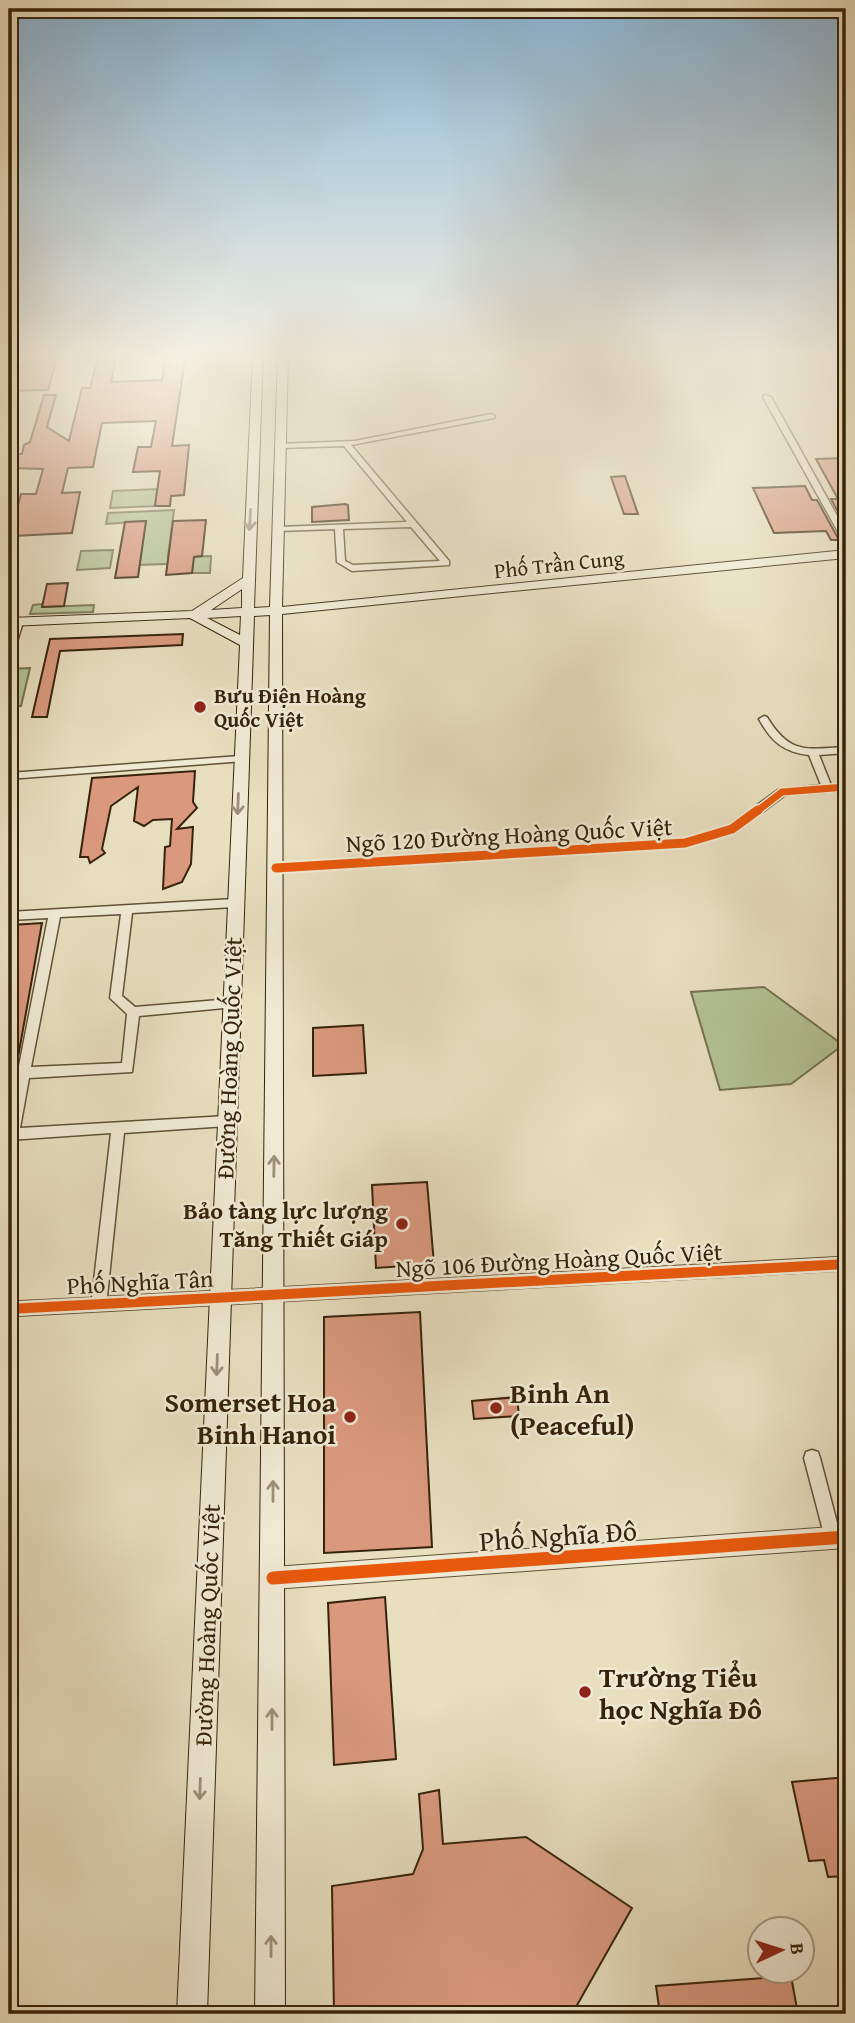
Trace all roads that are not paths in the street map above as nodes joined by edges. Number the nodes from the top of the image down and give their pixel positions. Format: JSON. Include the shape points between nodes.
{"nodes":[{"id":1,"x":253,"y":448,"type":"edge"},
{"id":2,"x":281,"y":448,"type":"edge"},
{"id":3,"x":350,"y":448,"type":"edge"},
{"id":4,"x":796,"y":448,"type":"edge"},
{"id":5,"x":414,"y":524,"type":"junction"},
{"id":6,"x":339,"y":528,"type":"junction"},
{"id":7,"x":279,"y":529,"type":"junction"},
{"id":8,"x":846,"y":539,"type":"edge"},
{"id":9,"x":846,"y":554,"type":"edge"},
{"id":10,"x":247,"y":581,"type":"junction"},
{"id":11,"x":276,"y":612,"type":"junction"},
{"id":12,"x":246,"y":613,"type":"junction"},
{"id":13,"x":193,"y":615,"type":"junction"},
{"id":14,"x":14,"y":622,"type":"edge"},
{"id":15,"x":245,"y":643,"type":"junction"},
{"id":16,"x":9,"y":652,"type":"edge"},
{"id":17,"x":764,"y":719,"type":"dead end"},
{"id":18,"x":846,"y":750,"type":"edge"},
{"id":19,"x":813,"y":752,"type":"junction"},
{"id":20,"x":240,"y":759,"type":"junction"},
{"id":21,"x":9,"y":776,"type":"edge"},
{"id":22,"x":846,"y":787,"type":"edge"},
{"id":23,"x":828,"y":789,"type":"junction"},
{"id":24,"x":276,"y":868,"type":"junction"},
{"id":25,"x":234,"y":903,"type":"junction"},
{"id":26,"x":127,"y":909,"type":"junction"},
{"id":27,"x":55,"y":913,"type":"junction"},
{"id":28,"x":9,"y":916,"type":"edge"},
{"id":29,"x":231,"y":1004,"type":"junction"},
{"id":30,"x":133,"y":1012,"type":"junction"},
{"id":31,"x":24,"y":1073,"type":"junction"},
{"id":32,"x":227,"y":1121,"type":"junction"},
{"id":33,"x":118,"y":1127,"type":"junction"},
{"id":34,"x":10,"y":1134,"type":"edge"},
{"id":35,"x":846,"y":1264,"type":"edge"},
{"id":36,"x":273,"y":1294,"type":"junction"},
{"id":37,"x":220,"y":1297,"type":"junction"},
{"id":38,"x":99,"y":1303,"type":"junction"},
{"id":39,"x":9,"y":1308,"type":"edge"},
{"id":40,"x":812,"y":1458,"type":"dead end"},
{"id":41,"x":840,"y":1537,"type":"edge"},
{"id":42,"x":273,"y":1578,"type":"junction"},
{"id":43,"x":192,"y":2014,"type":"edge"},
{"id":44,"x":270,"y":2014,"type":"edge"}],
"edges":[{"from":1,"to":10,"type":"main road","name":"Đường Hoàng Quốc Việt","one_way":true},
{"from":2,"to":7,"type":"main road","name":"Đường Hoàng Quốc Việt"},
{"from":3,"to":5,"type":"street"},
{"from":4,"to":8,"type":"street"},
{"from":5,"to":6,"type":"street"},
{"from":5,"to":6,"type":"street","via":[[446,563],[352,568],[341,562]]},
{"from":6,"to":7,"type":"street"},
{"from":7,"to":11,"type":"main road","name":"Đường Hoàng Quốc Việt"},
{"from":9,"to":11,"type":"main road","name":"Phố Trần Cung"},
{"from":10,"to":12,"type":"main road","name":"Đường Hoàng Quốc Việt"},
{"from":10,"to":13,"type":"main road"},
{"from":11,"to":12,"type":"main road","name":"Phố Trần Cung"},
{"from":11,"to":24,"type":"main road","name":"Đường Hoàng Quốc Việt"},
{"from":12,"to":13,"type":"main road","name":"Phố Trần Cung"},
{"from":12,"to":15,"type":"main road","name":"Đường Hoàng Quốc Việt"},
{"from":13,"to":14,"type":"main road","name":"Phố Trần Cung"},
{"from":13,"to":15,"type":"main road"},
{"from":14,"to":16,"type":"street"},
{"from":15,"to":20,"type":"main road","name":"Đường Hoàng Quốc Việt"},
{"from":17,"to":19,"type":"street","via":[[778,743],[794,751]]},
{"from":18,"to":19,"type":"street"},
{"from":19,"to":23,"type":"street"},
{"from":20,"to":21,"type":"street"},
{"from":20,"to":25,"type":"main road","name":"Đường Hoàng Quốc Việt","one_way":true},
{"from":22,"to":23,"type":"street","name":"Ngõ 120 Đường Hoàng Quốc Việt"},
{"from":23,"to":24,"type":"street","name":"Ngõ 120 Đường Hoàng Quốc Việt","via":[[782,792],[741,824],[685,843]]},
{"from":36,"to":24,"type":"main road","name":"Đường Hoàng Quốc Việt","one_way":true},
{"from":25,"to":26,"type":"street"},
{"from":25,"to":29,"type":"main road","name":"Đường Hoàng Quốc Việt"},
{"from":26,"to":27,"type":"street"},
{"from":26,"to":30,"type":"street","via":[[116,998]]},
{"from":27,"to":28,"type":"street"},
{"from":27,"to":31,"type":"street"},
{"from":29,"to":30,"type":"street"},
{"from":29,"to":32,"type":"main road","name":"Đường Hoàng Quốc Việt"},
{"from":30,"to":31,"type":"street","via":[[128,1068]]},
{"from":31,"to":34,"type":"street"},
{"from":32,"to":33,"type":"street"},
{"from":32,"to":37,"type":"main road","name":"Đường Hoàng Quốc Việt"},
{"from":33,"to":34,"type":"street"},
{"from":33,"to":38,"type":"street"},
{"from":35,"to":36,"type":"street","name":"Ngõ 106 Đường Hoàng Quốc Việt"},
{"from":36,"to":37,"type":"street","name":"Phố Nghĩa Tân"},
{"from":42,"to":36,"type":"main road","name":"Đường Hoàng Quốc Việt","one_way":true},
{"from":37,"to":38,"type":"street","name":"Phố Nghĩa Tân"},
{"from":37,"to":43,"type":"main road","name":"Đường Hoàng Quốc Việt","one_way":true},
{"from":38,"to":39,"type":"street","name":"Phố Nghĩa Tân"},
{"from":40,"to":41,"type":"street"},
{"from":41,"to":42,"type":"street","name":"Phố Nghĩa Đô"},
{"from":44,"to":42,"type":"main road","name":"Đường Hoàng Quốc Việt","one_way":true}]}
